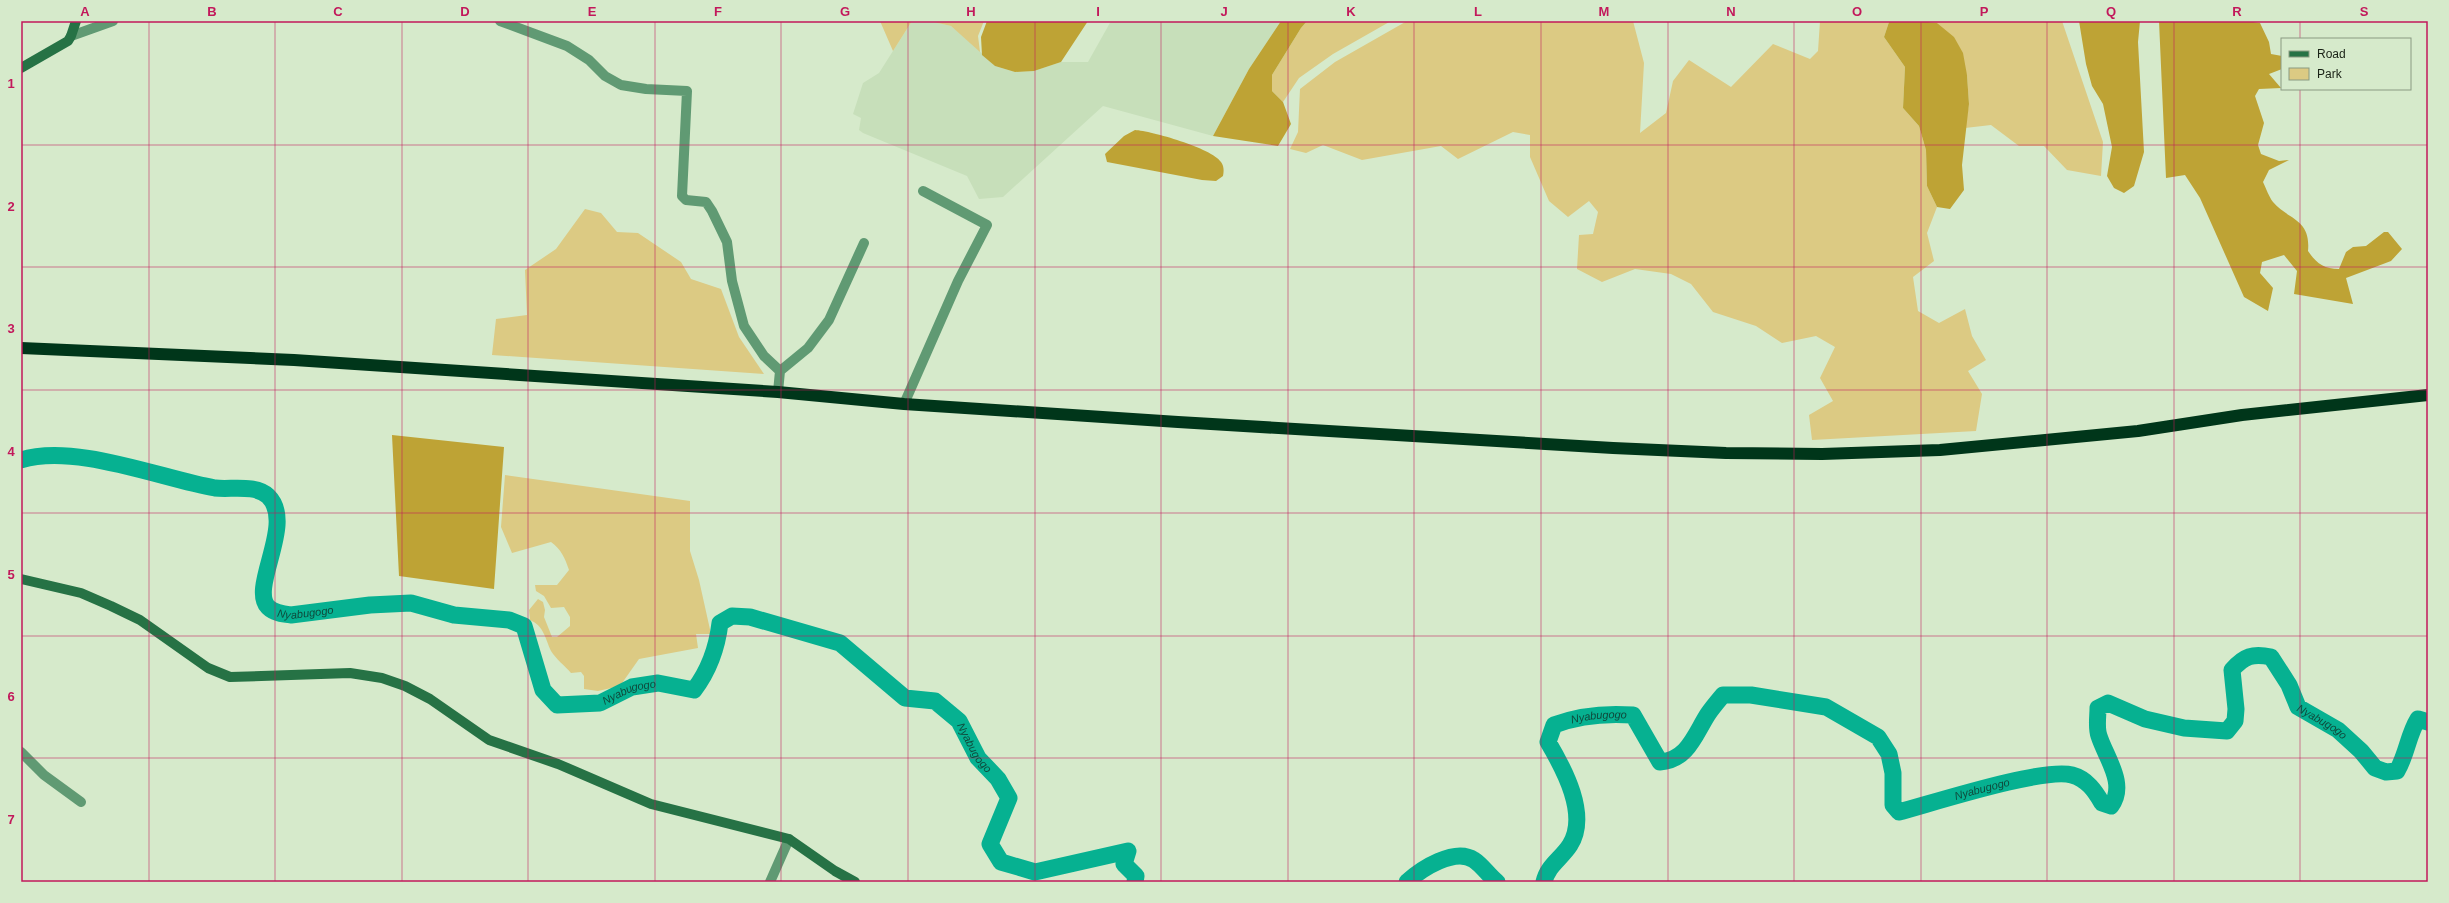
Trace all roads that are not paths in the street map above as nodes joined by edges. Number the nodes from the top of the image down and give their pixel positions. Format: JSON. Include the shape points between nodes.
{"nodes":[{"id":1,"x":76,"y":21,"type":"edge"},
{"id":2,"x":113,"y":21,"type":"edge"},
{"id":3,"x":500,"y":21,"type":"edge"},
{"id":4,"x":71,"y":36,"type":"junction"},
{"id":5,"x":21,"y":68,"type":"edge"},
{"id":6,"x":923,"y":192,"type":"dead end"},
{"id":7,"x":864,"y":243,"type":"dead end"},
{"id":8,"x":21,"y":348,"type":"edge"},
{"id":9,"x":780,"y":371,"type":"junction"},
{"id":10,"x":778,"y":392,"type":"junction"},
{"id":11,"x":2428,"y":395,"type":"edge"},
{"id":12,"x":904,"y":404,"type":"junction"},
{"id":13,"x":21,"y":579,"type":"edge"},
{"id":14,"x":21,"y":752,"type":"edge"},
{"id":15,"x":81,"y":802,"type":"dead end"},
{"id":16,"x":789,"y":839,"type":"junction"},
{"id":17,"x":770,"y":882,"type":"edge"},
{"id":18,"x":856,"y":882,"type":"edge"}],
"edges":[{"from":1,"to":4,"type":"main road"},
{"from":2,"to":4,"type":"street"},
{"from":3,"to":9,"type":"street","via":[[567,46],[589,60],[605,76],[621,85],[687,91],[682,196],[686,200],[706,202],[710,205],[727,242],[732,281],[744,326],[764,356]]},
{"from":4,"to":5,"type":"main road"},
{"from":6,"to":12,"type":"street","via":[[987,225],[958,281]]},
{"from":7,"to":9,"type":"street","via":[[829,320],[808,348]]},
{"from":8,"to":10,"type":"highway","via":[[294,360]]},
{"from":9,"to":10,"type":"street"},
{"from":10,"to":12,"type":"highway"},
{"from":11,"to":12,"type":"highway","via":[[2249,414],[2052,441],[1940,450],[1822,454],[1613,448]]},
{"from":13,"to":16,"type":"main road","via":[[81,593],[112,606],[140,620],[208,668],[230,677],[350,673],[382,678],[430,699],[489,740],[558,764],[651,804]]},
{"from":14,"to":15,"type":"street","via":[[44,775]]},
{"from":16,"to":17,"type":"street"},
{"from":16,"to":18,"type":"main road","via":[[835,871]]}]}
